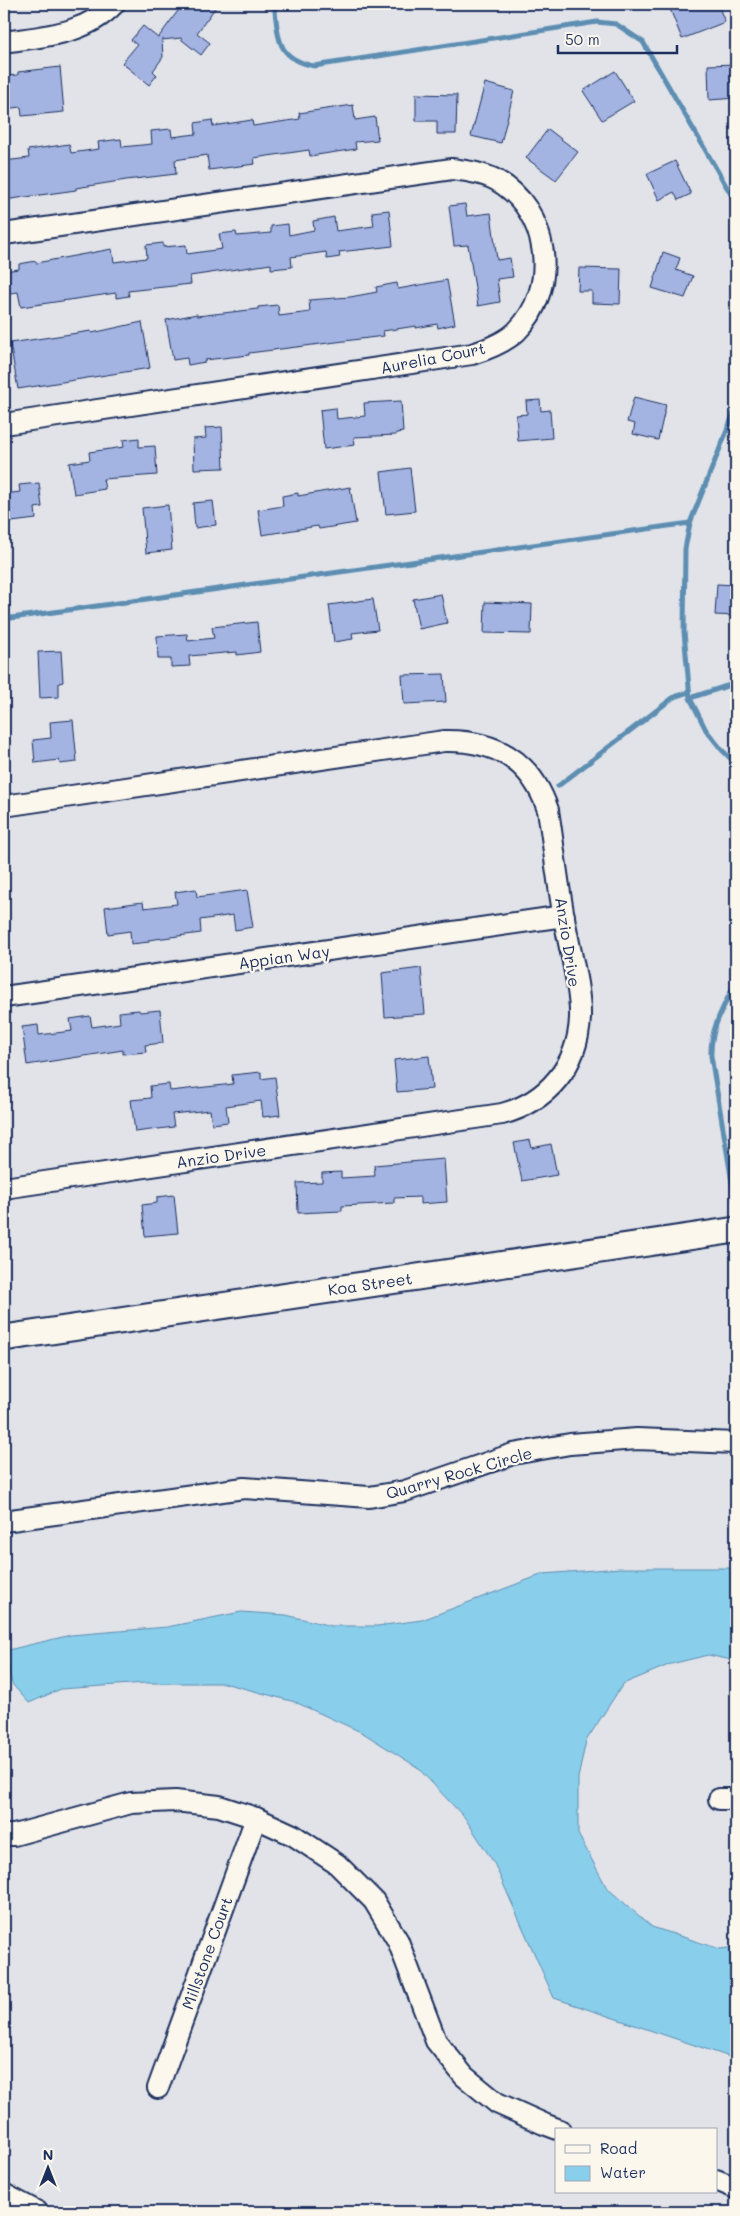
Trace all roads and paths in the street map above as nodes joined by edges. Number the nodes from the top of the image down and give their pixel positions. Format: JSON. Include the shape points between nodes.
{"nodes":[{"id":1,"x":114,"y":4,"type":"edge"},
{"id":2,"x":4,"y":42,"type":"edge"},
{"id":3,"x":4,"y":234,"type":"edge"},
{"id":4,"x":4,"y":424,"type":"edge"},
{"id":5,"x":4,"y":806,"type":"edge"},
{"id":6,"x":564,"y":916,"type":"junction"},
{"id":7,"x":4,"y":997,"type":"edge"},
{"id":8,"x":4,"y":1188,"type":"edge"},
{"id":9,"x":736,"y":1230,"type":"edge"},
{"id":10,"x":4,"y":1338,"type":"edge"},
{"id":11,"x":736,"y":1443,"type":"edge"},
{"id":12,"x":4,"y":1521,"type":"edge"},
{"id":13,"x":256,"y":1818,"type":"junction"},
{"id":14,"x":4,"y":1835,"type":"edge"},
{"id":15,"x":158,"y":2088,"type":"dead end"},
{"id":16,"x":555,"y":2128,"type":"edge"},
{"id":17,"x":718,"y":2181,"type":"edge"},
{"id":18,"x":736,"y":2188,"type":"edge"},
{"id":19,"x":4,"y":2194,"type":"edge"},
{"id":20,"x":38,"y":2212,"type":"edge"}],
"edges":[{"from":1,"to":2,"type":"street","via":[[86,26]]},
{"from":3,"to":4,"type":"street","name":"Aurelia Court","via":[[452,169],[486,176],[510,191],[533,217],[540,231],[544,256],[540,292],[526,318],[517,331],[486,350]]},
{"from":5,"to":6,"type":"street","name":"Anzio Drive","via":[[444,741],[471,741],[512,757],[539,788],[548,810]]},
{"from":6,"to":7,"type":"street","name":"Appian Way"},
{"from":6,"to":8,"type":"street","name":"Anzio Drive","via":[[579,1006],[578,1031],[573,1054],[564,1072],[551,1088],[528,1105],[502,1114]]},
{"from":9,"to":10,"type":"main road","name":"Koa Street"},
{"from":11,"to":12,"type":"street","name":"Quarry Rock Circle","via":[[637,1439],[570,1444],[513,1454],[405,1491],[369,1497],[244,1488]]},
{"from":13,"to":14,"type":"street","via":[[218,1806],[175,1801],[131,1802],[14,1835]]},
{"from":13,"to":15,"type":"street","name":"Millstone Court"},
{"from":13,"to":16,"type":"street","via":[[293,1835],[337,1864],[374,1901],[398,1941],[436,2041],[464,2076],[497,2103]]},
{"from":17,"to":18,"type":"street"},
{"from":19,"to":20,"type":"street"}]}
